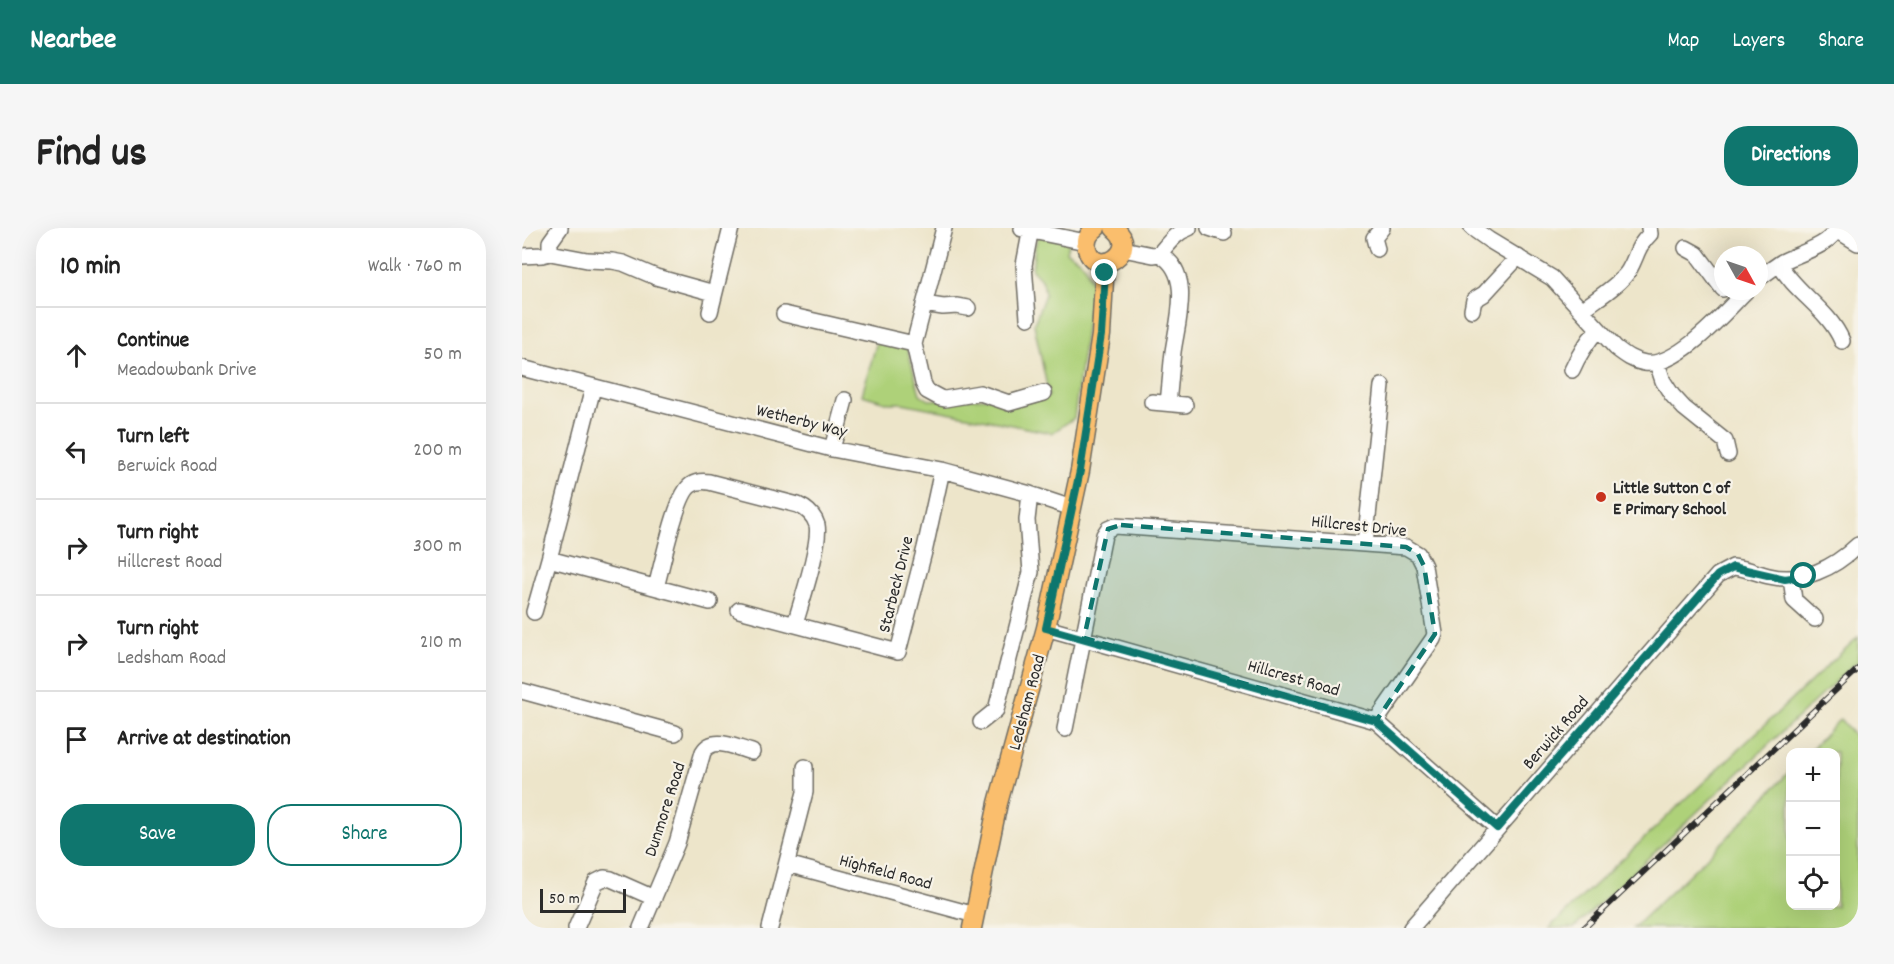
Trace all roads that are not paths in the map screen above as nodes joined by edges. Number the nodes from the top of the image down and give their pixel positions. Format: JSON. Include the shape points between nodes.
{"nodes":[{"id":1,"x":560,"y":228,"type":"edge"},
{"id":2,"x":730,"y":228,"type":"edge"},
{"id":3,"x":944,"y":228,"type":"edge"},
{"id":4,"x":1114,"y":228,"type":"edge"},
{"id":5,"x":1189,"y":228,"type":"edge"},
{"id":6,"x":1382,"y":228,"type":"edge"},
{"id":7,"x":1472,"y":228,"type":"edge"},
{"id":8,"x":1026,"y":229,"type":"edge"},
{"id":9,"x":1837,"y":229,"type":"edge"},
{"id":10,"x":1207,"y":232,"type":"edge"},
{"id":11,"x":1653,"y":232,"type":"edge"},
{"id":12,"x":1224,"y":233,"type":"dead end"},
{"id":13,"x":1493,"y":234,"type":"edge"},
{"id":14,"x":1091,"y":235,"type":"edge"},
{"id":15,"x":1858,"y":243,"type":"edge"},
{"id":16,"x":1694,"y":248,"type":"dead end"},
{"id":17,"x":1123,"y":249,"type":"junction"},
{"id":18,"x":1377,"y":249,"type":"dead end"},
{"id":19,"x":550,"y":253,"type":"junction"},
{"id":20,"x":1159,"y":254,"type":"junction"},
{"id":21,"x":522,"y":256,"type":"edge"},
{"id":22,"x":1518,"y":257,"type":"junction"},
{"id":23,"x":1105,"y":262,"type":"junction"},
{"id":24,"x":1779,"y":264,"type":"junction"},
{"id":25,"x":1768,"y":272,"type":"edge"},
{"id":26,"x":1714,"y":276,"type":"edge"},
{"id":27,"x":714,"y":293,"type":"junction"},
{"id":28,"x":1724,"y":300,"type":"edge"},
{"id":29,"x":1470,"y":302,"type":"dead end"},
{"id":30,"x":924,"y":304,"type":"junction"},
{"id":31,"x":968,"y":308,"type":"dead end"},
{"id":32,"x":1582,"y":310,"type":"junction"},
{"id":33,"x":710,"y":312,"type":"dead end"},
{"id":34,"x":784,"y":314,"type":"dead end"},
{"id":35,"x":1028,"y":318,"type":"dead end"},
{"id":36,"x":1598,"y":329,"type":"junction"},
{"id":37,"x":1843,"y":333,"type":"dead end"},
{"id":38,"x":914,"y":344,"type":"junction"},
{"id":39,"x":1571,"y":361,"type":"dead end"},
{"id":40,"x":1657,"y":363,"type":"junction"},
{"id":41,"x":522,"y":368,"type":"edge"},
{"id":42,"x":1382,"y":386,"type":"dead end"},
{"id":43,"x":594,"y":387,"type":"junction"},
{"id":44,"x":1044,"y":393,"type":"dead end"},
{"id":45,"x":845,"y":400,"type":"dead end"},
{"id":46,"x":1152,"y":402,"type":"dead end"},
{"id":47,"x":1168,"y":403,"type":"junction"},
{"id":48,"x":1185,"y":405,"type":"dead end"},
{"id":49,"x":1731,"y":446,"type":"dead end"},
{"id":50,"x":832,"y":449,"type":"junction"},
{"id":51,"x":942,"y":470,"type":"junction"},
{"id":52,"x":1030,"y":494,"type":"junction"},
{"id":53,"x":1072,"y":508,"type":"junction"},
{"id":54,"x":1365,"y":544,"type":"junction"},
{"id":55,"x":1858,"y":545,"type":"edge"},
{"id":56,"x":549,"y":559,"type":"junction"},
{"id":57,"x":1791,"y":578,"type":"junction"},
{"id":58,"x":656,"y":587,"type":"junction"},
{"id":59,"x":711,"y":602,"type":"dead end"},
{"id":60,"x":739,"y":610,"type":"dead end"},
{"id":61,"x":534,"y":612,"type":"dead end"},
{"id":62,"x":1815,"y":619,"type":"dead end"},
{"id":63,"x":795,"y":624,"type":"junction"},
{"id":64,"x":1046,"y":628,"type":"junction"},
{"id":65,"x":1084,"y":638,"type":"junction"},
{"id":66,"x":522,"y":691,"type":"edge"},
{"id":67,"x":1376,"y":721,"type":"junction"},
{"id":68,"x":981,"y":722,"type":"dead end"},
{"id":69,"x":1065,"y":729,"type":"dead end"},
{"id":70,"x":675,"y":733,"type":"dead end"},
{"id":71,"x":752,"y":752,"type":"dead end"},
{"id":72,"x":806,"y":767,"type":"dead end"},
{"id":73,"x":1497,"y":828,"type":"junction"},
{"id":74,"x":787,"y":864,"type":"junction"},
{"id":75,"x":654,"y":898,"type":"junction"},
{"id":76,"x":973,"y":922,"type":"edge"},
{"id":77,"x":576,"y":928,"type":"edge"},
{"id":78,"x":641,"y":928,"type":"edge"},
{"id":79,"x":770,"y":928,"type":"edge"},
{"id":80,"x":1412,"y":928,"type":"edge"}],
"edges":[{"from":1,"to":19,"type":"street","via":[[550,242]]},
{"from":2,"to":27,"type":"street"},
{"from":3,"to":30,"type":"street"},
{"from":4,"to":17,"type":"main road","via":[[1122,237]]},
{"from":5,"to":20,"type":"street"},
{"from":6,"to":18,"type":"street","via":[[1374,238]]},
{"from":7,"to":13,"type":"street"},
{"from":8,"to":14,"type":"street"},
{"from":8,"to":35,"type":"street"},
{"from":9,"to":15,"type":"street"},
{"from":9,"to":24,"type":"street","via":[[1820,245]]},
{"from":10,"to":12,"type":"street"},
{"from":11,"to":32,"type":"street","via":[[1640,244],[1623,278]]},
{"from":13,"to":22,"type":"street"},
{"from":14,"to":23,"type":"main road","via":[[1088,251]]},
{"from":16,"to":26,"type":"street"},
{"from":17,"to":20,"type":"street"},
{"from":17,"to":23,"type":"main road","via":[[1116,258]]},
{"from":19,"to":21,"type":"street"},
{"from":19,"to":27,"type":"street","via":[[623,263]]},
{"from":20,"to":47,"type":"street","via":[[1168,258],[1179,282]]},
{"from":22,"to":29,"type":"street","via":[[1484,294]]},
{"from":22,"to":32,"type":"street","via":[[1552,278]]},
{"from":23,"to":53,"type":"main road","name":"Ledsham Road","via":[[1101,335]]},
{"from":24,"to":25,"type":"street"},
{"from":24,"to":37,"type":"street"},
{"from":27,"to":33,"type":"street"},
{"from":28,"to":40,"type":"street","via":[[1713,326]]},
{"from":30,"to":31,"type":"street"},
{"from":30,"to":38,"type":"street"},
{"from":32,"to":36,"type":"street"},
{"from":34,"to":38,"type":"street","via":[[817,313]]},
{"from":36,"to":39,"type":"street"},
{"from":36,"to":40,"type":"street","via":[[1627,357],[1646,364]]},
{"from":38,"to":44,"type":"street","via":[[923,384],[940,398],[980,393],[1009,403]]},
{"from":40,"to":49,"type":"street","via":[[1672,395]]},
{"from":41,"to":43,"type":"street","name":"Wetherby Way"},
{"from":42,"to":54,"type":"street"},
{"from":43,"to":50,"type":"street","name":"Wetherby Way"},
{"from":43,"to":56,"type":"street"},
{"from":45,"to":50,"type":"street"},
{"from":46,"to":47,"type":"street"},
{"from":47,"to":48,"type":"street"},
{"from":50,"to":51,"type":"street","name":"Wetherby Way"},
{"from":51,"to":52,"type":"street","name":"Wetherby Way"},
{"from":51,"to":63,"type":"street","name":"Starbeck Drive","via":[[903,654]]},
{"from":52,"to":53,"type":"street","name":"Wetherby Way"},
{"from":52,"to":68,"type":"street","name":"Ledsham Road","via":[[1027,520],[1031,572],[996,710]]},
{"from":53,"to":64,"type":"main road","name":"Ledsham Road"},
{"from":54,"to":65,"type":"street","name":"Hillcrest Drive","via":[[1115,526],[1104,535]]},
{"from":54,"to":67,"type":"street","name":"Hillcrest Drive","via":[[1406,547],[1418,554],[1424,566],[1435,627],[1433,639]]},
{"from":55,"to":57,"type":"street","via":[[1821,571]]},
{"from":56,"to":58,"type":"street"},
{"from":56,"to":61,"type":"street"},
{"from":57,"to":62,"type":"street","via":[[1794,600]]},
{"from":57,"to":73,"type":"street","name":"Berwick Road","via":[[1741,567],[1718,575]]},
{"from":58,"to":59,"type":"street"},
{"from":58,"to":63,"type":"street","via":[[681,497],[691,484],[709,482],[788,502],[806,508],[817,526],[817,540]]},
{"from":60,"to":63,"type":"street","name":"Starbeck Drive"},
{"from":64,"to":65,"type":"street","name":"Hillcrest Road"},
{"from":64,"to":76,"type":"main road","name":"Ledsham Road","via":[[998,803]]},
{"from":65,"to":67,"type":"street","name":"Hillcrest Road"},
{"from":65,"to":69,"type":"street"},
{"from":66,"to":70,"type":"street"},
{"from":67,"to":73,"type":"street","name":"Hillcrest Road"},
{"from":71,"to":75,"type":"street","name":"Dunmore Road","via":[[719,743],[706,746],[677,843]]},
{"from":72,"to":74,"type":"street","via":[[805,792]]},
{"from":73,"to":80,"type":"street","name":"Berwick Road"},
{"from":74,"to":76,"type":"street","name":"Highfield Road"},
{"from":74,"to":79,"type":"street"},
{"from":75,"to":77,"type":"street","via":[[604,878],[596,882]]},
{"from":75,"to":78,"type":"street","name":"Dunmore Road"}]}
